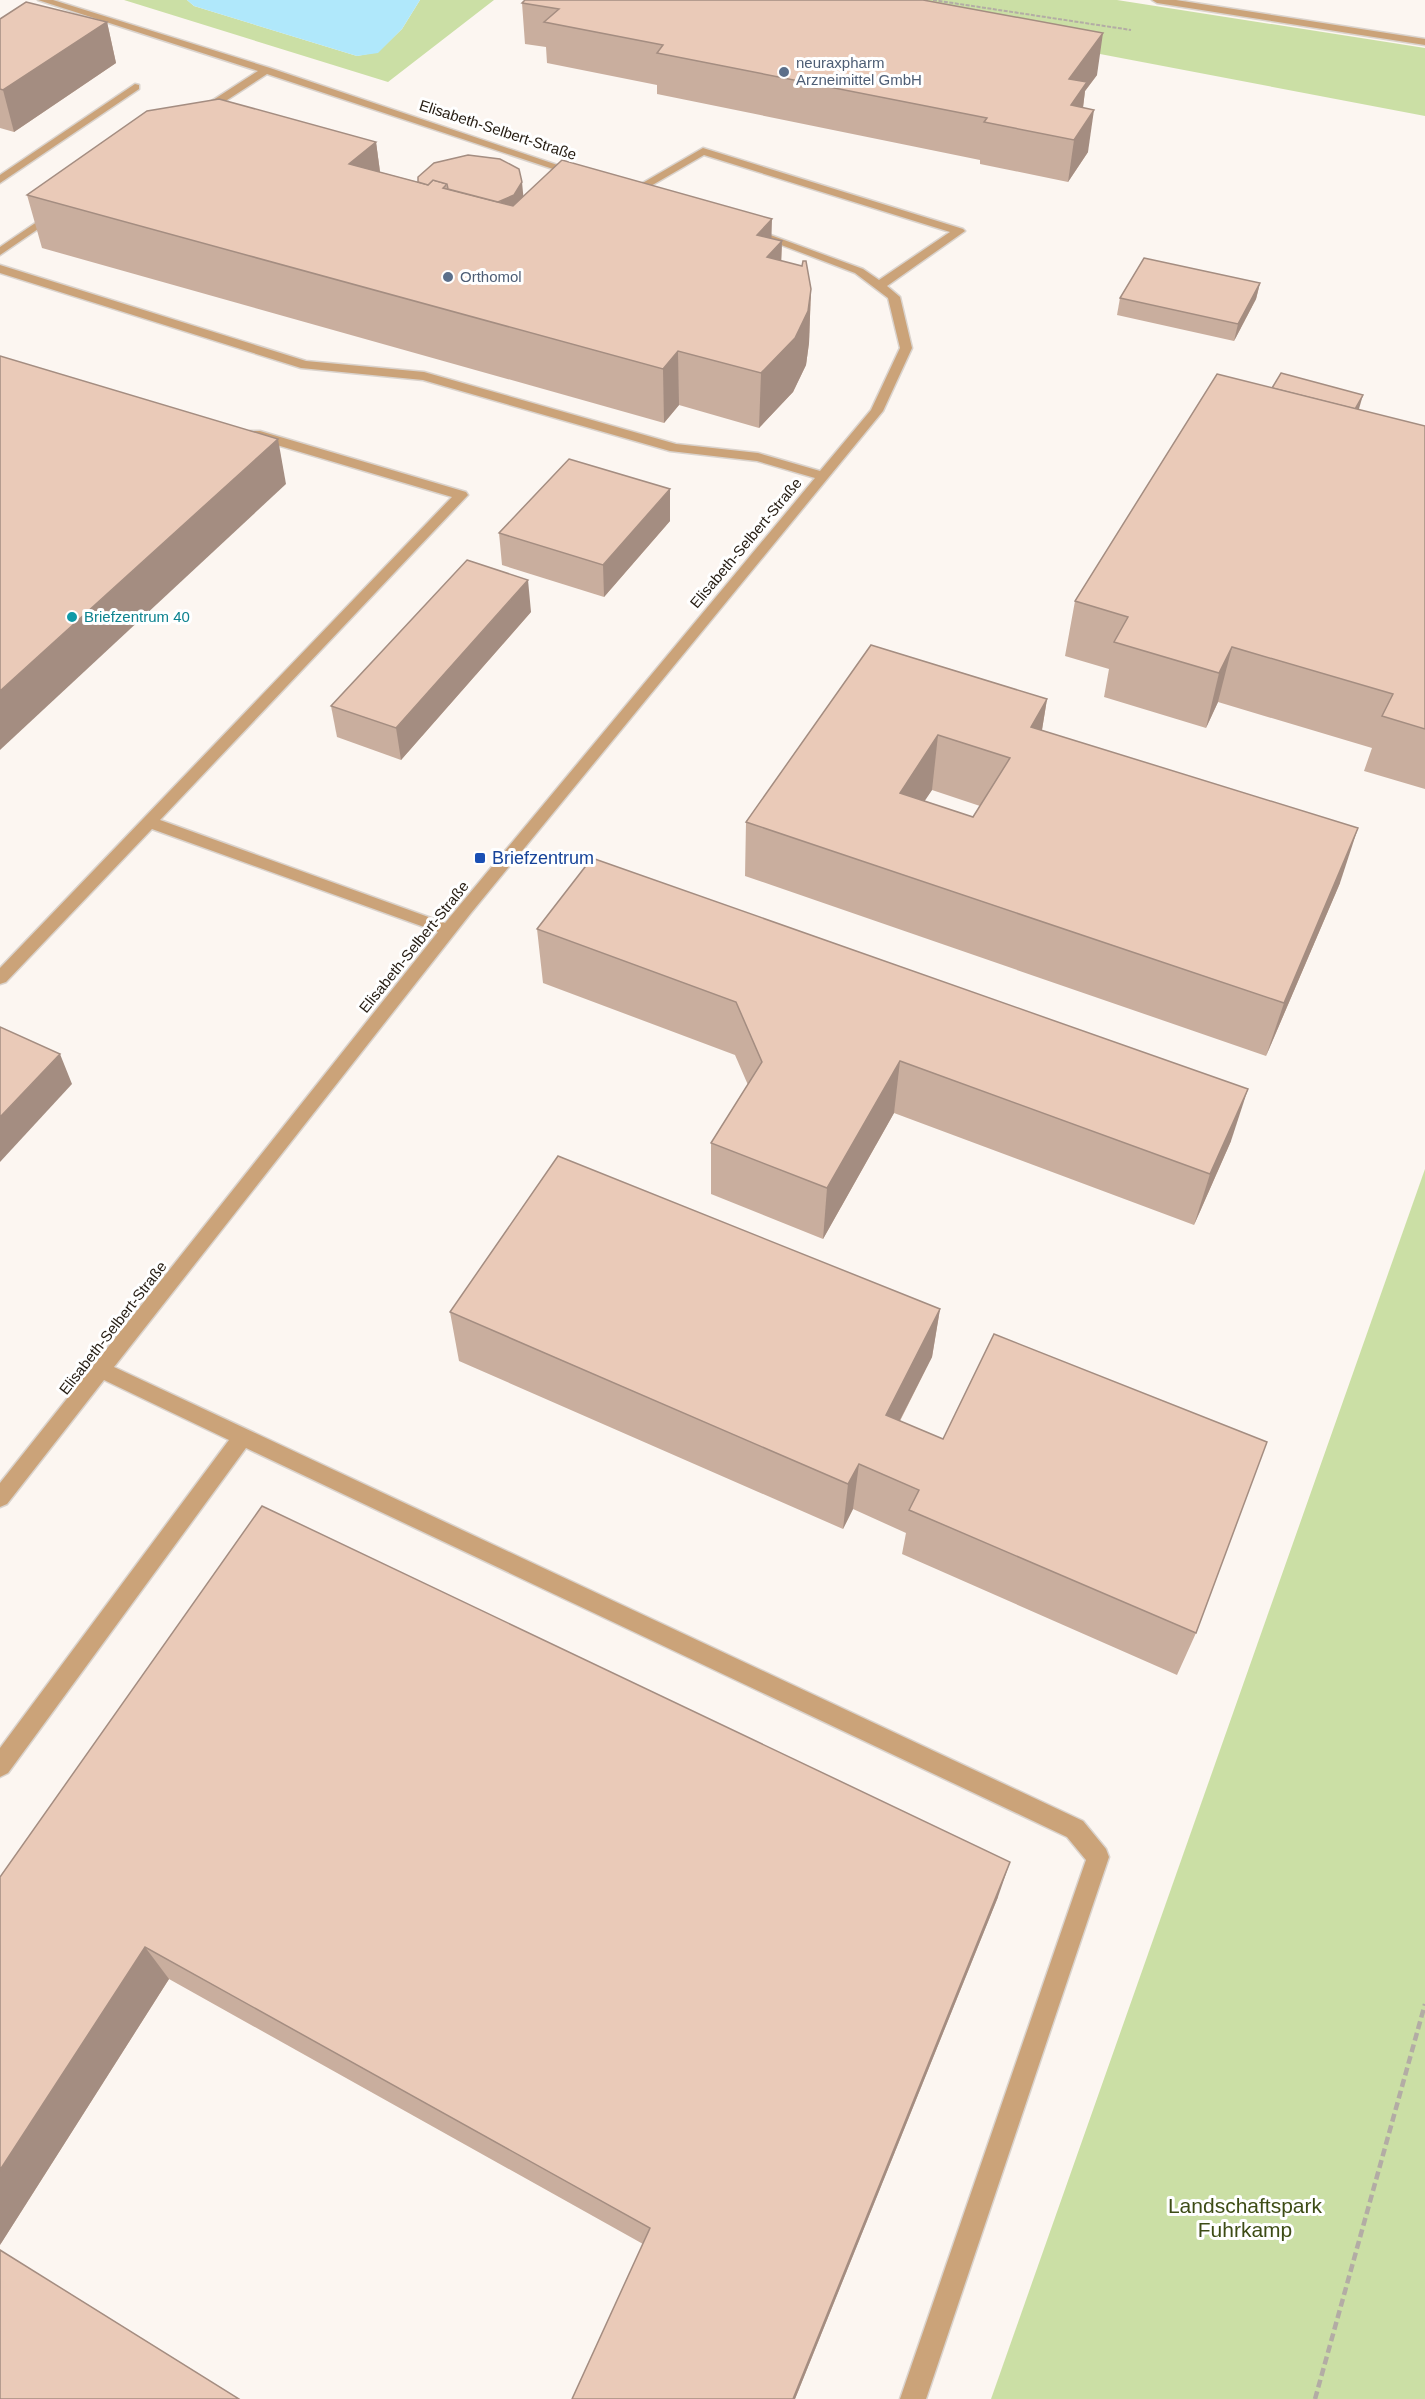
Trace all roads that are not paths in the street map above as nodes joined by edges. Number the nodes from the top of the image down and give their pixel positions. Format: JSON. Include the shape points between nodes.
{"nodes":[{"id":1,"x":43,"y":0,"type":"edge"},
{"id":2,"x":1157,"y":0,"type":"edge"},
{"id":3,"x":1425,"y":42,"type":"edge"},
{"id":4,"x":266,"y":70,"type":"junction"},
{"id":5,"x":135,"y":87,"type":"dead end"},
{"id":6,"x":186,"y":122,"type":"edge"},
{"id":7,"x":589,"y":178,"type":"edge"},
{"id":8,"x":0,"y":180,"type":"edge"},
{"id":9,"x":656,"y":200,"type":"edge"},
{"id":10,"x":68,"y":204,"type":"edge"},
{"id":11,"x":747,"y":230,"type":"edge"},
{"id":12,"x":0,"y":252,"type":"edge"},
{"id":13,"x":0,"y":269,"type":"edge"},
{"id":14,"x":879,"y":286,"type":"junction"},
{"id":15,"x":236,"y":428,"type":"edge"},
{"id":16,"x":823,"y":476,"type":"junction"},
{"id":17,"x":149,"y":822,"type":"junction"},
{"id":18,"x":448,"y":930,"type":"junction"},
{"id":19,"x":0,"y":978,"type":"edge"},
{"id":20,"x":101,"y":1370,"type":"junction"},
{"id":21,"x":243,"y":1437,"type":"junction"},
{"id":22,"x":0,"y":1498,"type":"edge"},
{"id":23,"x":0,"y":1766,"type":"edge"},
{"id":24,"x":913,"y":2399,"type":"edge"}],
"edges":[{"from":1,"to":4,"type":"street","name":"Elisabeth-Selbert-Straße"},
{"from":2,"to":3,"type":"street"},
{"from":4,"to":6,"type":"street"},
{"from":4,"to":7,"type":"street","name":"Elisabeth-Selbert-Straße"},
{"from":5,"to":8,"type":"street"},
{"from":9,"to":14,"type":"street","via":[[628,191],[703,151],[959,231]]},
{"from":10,"to":12,"type":"street"},
{"from":11,"to":14,"type":"street","name":"Elisabeth-Selbert-Straße","via":[[859,272]]},
{"from":13,"to":16,"type":"street","via":[[305,365],[424,376],[675,448],[758,457]]},
{"from":14,"to":16,"type":"street","name":"Elisabeth-Selbert-Straße","via":[[894,297],[906,348],[877,411]]},
{"from":15,"to":17,"type":"street","via":[[461,495]]},
{"from":16,"to":18,"type":"street","name":"Elisabeth-Selbert-Straße"},
{"from":17,"to":18,"type":"street"},
{"from":17,"to":19,"type":"street"},
{"from":18,"to":20,"type":"street","name":"Elisabeth-Selbert-Straße"},
{"from":20,"to":21,"type":"street"},
{"from":20,"to":22,"type":"street","name":"Elisabeth-Selbert-Straße"},
{"from":21,"to":23,"type":"street"},
{"from":21,"to":24,"type":"street","via":[[1075,1829],[1098,1857]]}]}
